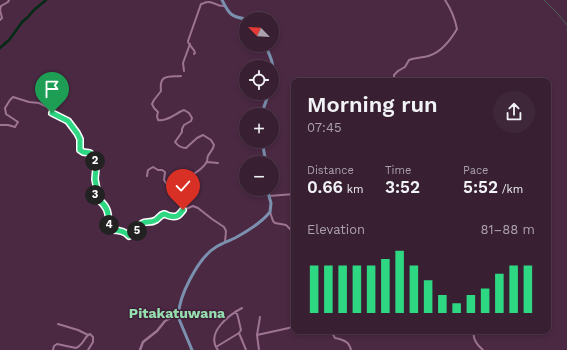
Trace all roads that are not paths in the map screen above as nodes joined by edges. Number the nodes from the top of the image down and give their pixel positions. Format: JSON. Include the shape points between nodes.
{"nodes":[{"id":1,"x":9,"y":0,"type":"edge"},
{"id":2,"x":222,"y":0,"type":"edge"},
{"id":3,"x":445,"y":0,"type":"edge"},
{"id":4,"x":225,"y":6,"type":"junction"},
{"id":5,"x":0,"y":10,"type":"edge"},
{"id":6,"x":239,"y":18,"type":"edge"},
{"id":7,"x":0,"y":20,"type":"edge"},
{"id":8,"x":190,"y":44,"type":"junction"},
{"id":9,"x":194,"y":54,"type":"dead end"},
{"id":10,"x":184,"y":71,"type":"dead end"},
{"id":11,"x":181,"y":76,"type":"dead end"},
{"id":12,"x":394,"y":78,"type":"edge"},
{"id":13,"x":0,"y":124,"type":"edge"},
{"id":14,"x":207,"y":162,"type":"junction"},
{"id":15,"x":218,"y":163,"type":"dead end"},
{"id":16,"x":147,"y":176,"type":"dead end"},
{"id":17,"x":291,"y":194,"type":"edge"},
{"id":18,"x":279,"y":195,"type":"edge"},
{"id":19,"x":269,"y":196,"type":"edge"},
{"id":20,"x":270,"y":212,"type":"junction"},
{"id":21,"x":291,"y":230,"type":"edge"},
{"id":22,"x":225,"y":242,"type":"junction"},
{"id":23,"x":242,"y":308,"type":"dead end"},
{"id":24,"x":236,"y":311,"type":"junction"},
{"id":25,"x":178,"y":314,"type":"junction"},
{"id":26,"x":260,"y":317,"type":"dead end"},
{"id":27,"x":58,"y":324,"type":"dead end"},
{"id":28,"x":291,"y":327,"type":"edge"},
{"id":29,"x":239,"y":333,"type":"junction"},
{"id":30,"x":333,"y":334,"type":"edge"},
{"id":31,"x":473,"y":334,"type":"edge"},
{"id":32,"x":88,"y":335,"type":"junction"},
{"id":33,"x":257,"y":336,"type":"junction"},
{"id":34,"x":216,"y":347,"type":"junction"},
{"id":35,"x":53,"y":350,"type":"edge"},
{"id":36,"x":88,"y":350,"type":"edge"},
{"id":37,"x":140,"y":350,"type":"edge"},
{"id":38,"x":192,"y":350,"type":"edge"},
{"id":39,"x":218,"y":350,"type":"edge"},
{"id":40,"x":246,"y":350,"type":"edge"},
{"id":41,"x":259,"y":350,"type":"edge"},
{"id":42,"x":351,"y":350,"type":"edge"},
{"id":43,"x":483,"y":350,"type":"edge"}],
"edges":[{"from":1,"to":5,"type":"street"},
{"from":2,"to":4,"type":"main road"},
{"from":3,"to":12,"type":"street","via":[[456,23],[457,29],[453,37],[434,54],[409,60]]},
{"from":4,"to":6,"type":"main road","via":[[234,17]]},
{"from":4,"to":8,"type":"street","via":[[217,6],[211,2],[201,4],[188,41]]},
{"from":5,"to":7,"type":"street"},
{"from":8,"to":9,"type":"street"},
{"from":8,"to":10,"type":"street","via":[[183,63]]},
{"from":11,"to":14,"type":"street","via":[[161,80],[161,91],[152,104],[158,112],[160,121],[184,110],[189,113],[192,121],[184,125],[175,142],[186,148],[197,138],[203,135],[207,137],[214,145]]},
{"from":13,"to":22,"type":"street","via":[[15,127],[18,122],[6,114],[5,108],[14,97],[39,103],[68,121],[80,139],[80,150],[93,156],[97,190],[94,196],[106,207],[109,227],[112,230],[129,236],[139,230],[144,222],[154,221],[165,214],[175,217],[193,206],[224,227]]},
{"from":14,"to":15,"type":"street"},
{"from":14,"to":16,"type":"street","via":[[192,175],[193,187],[189,196],[175,199],[164,180],[165,172],[162,170],[153,167],[148,170]]},
{"from":17,"to":18,"type":"street"},
{"from":19,"to":20,"type":"main road","via":[[272,203]]},
{"from":20,"to":21,"type":"street","via":[[275,223],[286,225]]},
{"from":20,"to":22,"type":"main road","via":[[250,229]]},
{"from":22,"to":25,"type":"main road","via":[[210,251],[198,266],[181,299]]},
{"from":23,"to":24,"type":"street"},
{"from":24,"to":29,"type":"street","via":[[241,330]]},
{"from":24,"to":34,"type":"street","via":[[225,320],[214,335]]},
{"from":25,"to":37,"type":"street","via":[[165,321],[158,332],[143,342]]},
{"from":25,"to":38,"type":"main road"},
{"from":26,"to":33,"type":"street"},
{"from":27,"to":32,"type":"street"},
{"from":28,"to":33,"type":"street"},
{"from":29,"to":34,"type":"street"},
{"from":29,"to":40,"type":"street"},
{"from":30,"to":42,"type":"street","via":[[335,338],[348,342]]},
{"from":31,"to":43,"type":"street","via":[[475,341]]},
{"from":32,"to":35,"type":"street","via":[[83,344],[76,348],[57,344]]},
{"from":32,"to":36,"type":"street","via":[[93,337],[93,342]]},
{"from":33,"to":41,"type":"street"},
{"from":34,"to":39,"type":"street"}]}
